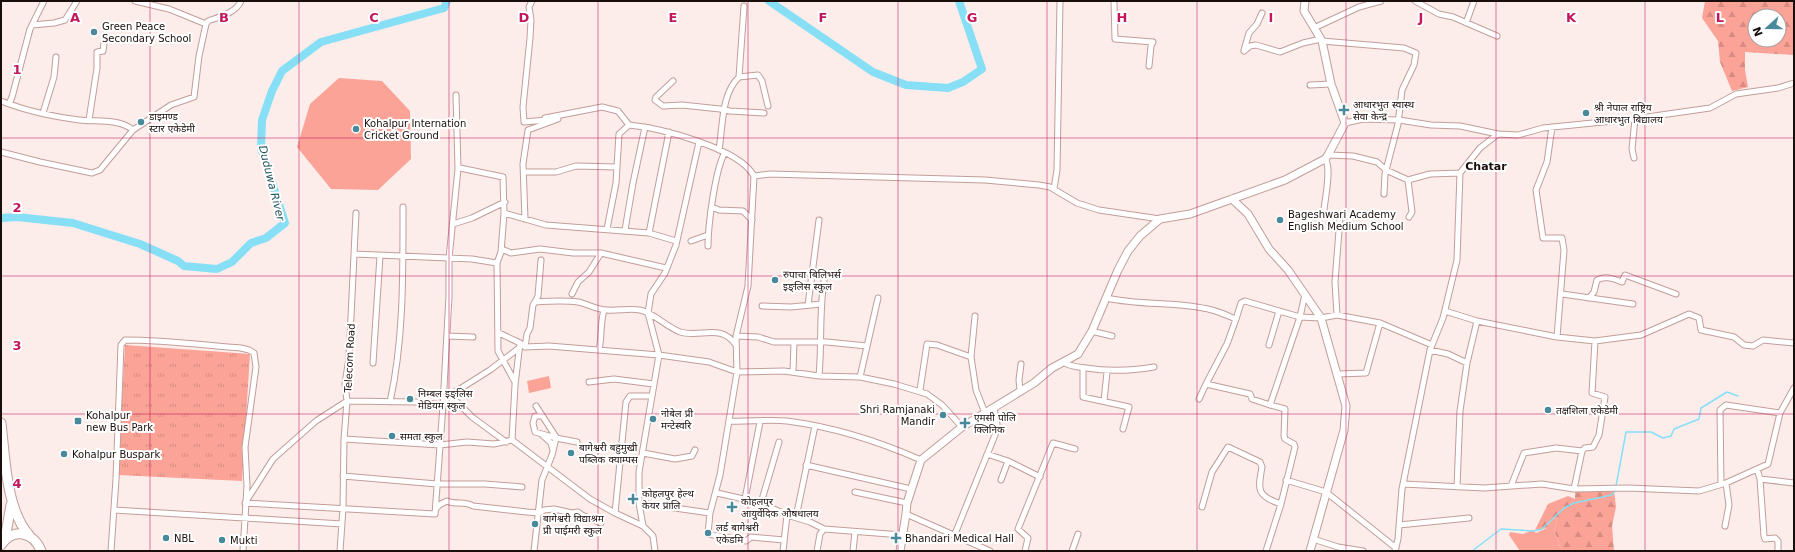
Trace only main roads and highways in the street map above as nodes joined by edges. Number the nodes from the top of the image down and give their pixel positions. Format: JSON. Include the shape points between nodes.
{"nodes":[{"id":1,"x":1,"y":423,"type":"edge"},
{"id":2,"x":12,"y":498,"type":"junction"},
{"id":3,"x":29,"y":535,"type":"junction"},
{"id":4,"x":3,"y":542,"type":"edge"},
{"id":5,"x":40,"y":548,"type":"edge"},
{"id":6,"x":47,"y":551,"type":"edge"}],
"edges":[{"from":1,"to":2,"type":"highway"},
{"from":2,"to":3,"type":"highway","via":[[17,518]]},
{"from":2,"to":4,"type":"highway"},
{"from":3,"to":4,"type":"highway","via":[[16,534]]},
{"from":3,"to":5,"type":"highway"},
{"from":5,"to":6,"type":"highway"}]}
